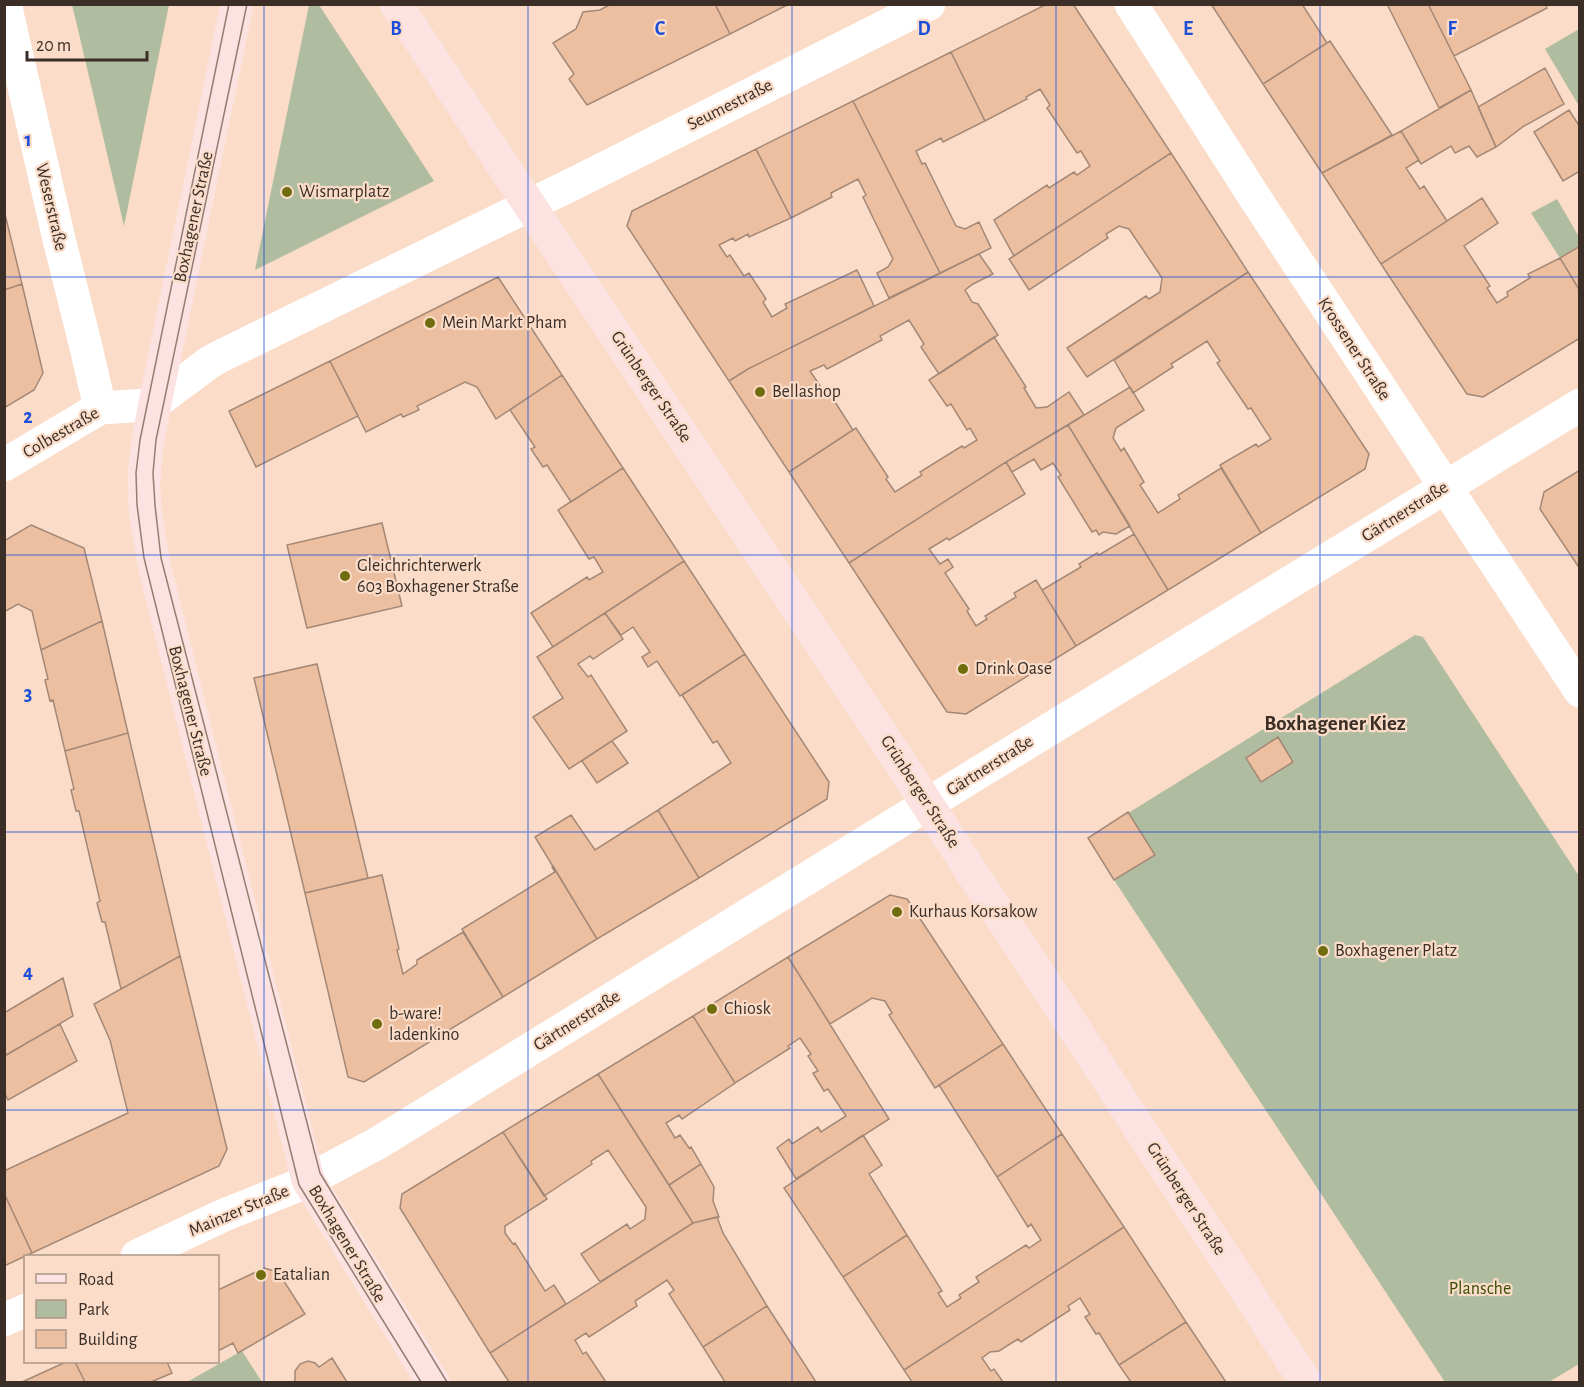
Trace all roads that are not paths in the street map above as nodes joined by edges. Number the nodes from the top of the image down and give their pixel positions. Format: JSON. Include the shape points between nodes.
{"nodes":[{"id":1,"x":4,"y":4,"type":"edge"},
{"id":2,"x":237,"y":4,"type":"edge"},
{"id":3,"x":396,"y":4,"type":"edge"},
{"id":4,"x":929,"y":4,"type":"edge"},
{"id":5,"x":1131,"y":4,"type":"edge"},
{"id":6,"x":530,"y":204,"type":"junction"},
{"id":7,"x":155,"y":403,"type":"junction"},
{"id":8,"x":1580,"y":405,"type":"edge"},
{"id":9,"x":100,"y":408,"type":"junction"},
{"id":10,"x":4,"y":465,"type":"edge"},
{"id":11,"x":1445,"y":487,"type":"junction"},
{"id":12,"x":1580,"y":692,"type":"edge"},
{"id":13,"x":928,"y":805,"type":"junction"},
{"id":14,"x":308,"y":1180,"type":"junction"},
{"id":15,"x":141,"y":1255,"type":"edge"},
{"id":16,"x":24,"y":1311,"type":"edge"},
{"id":17,"x":4,"y":1320,"type":"edge"},
{"id":18,"x":433,"y":1383,"type":"edge"},
{"id":19,"x":1306,"y":1383,"type":"edge"}],
"edges":[{"from":1,"to":9,"type":"street","name":"Weserstraße"},
{"from":2,"to":7,"type":"street","name":"Boxhagener Straße"},
{"from":3,"to":6,"type":"street"},
{"from":4,"to":6,"type":"street","name":"Seumestraße"},
{"from":5,"to":11,"type":"street","name":"Krossener Straße"},
{"from":6,"to":7,"type":"street","via":[[210,362]]},
{"from":6,"to":13,"type":"street","name":"Grünberger Straße"},
{"from":7,"to":9,"type":"street","name":"Colbestraße"},
{"from":7,"to":14,"type":"street","name":"Boxhagener Straße","via":[[144,487],[155,569]]},
{"from":8,"to":11,"type":"street","name":"Gärtnerstraße"},
{"from":9,"to":10,"type":"street","name":"Colbestraße"},
{"from":11,"to":12,"type":"street","name":"Krossener Straße"},
{"from":11,"to":13,"type":"street","name":"Gärtnerstraße"},
{"from":13,"to":14,"type":"street","name":"Gärtnerstraße","via":[[378,1143]]},
{"from":13,"to":19,"type":"street","name":"Grünberger Straße"},
{"from":14,"to":15,"type":"street","name":"Mainzer Straße"},
{"from":14,"to":18,"type":"street","name":"Boxhagener Straße"},
{"from":16,"to":17,"type":"street"}]}
